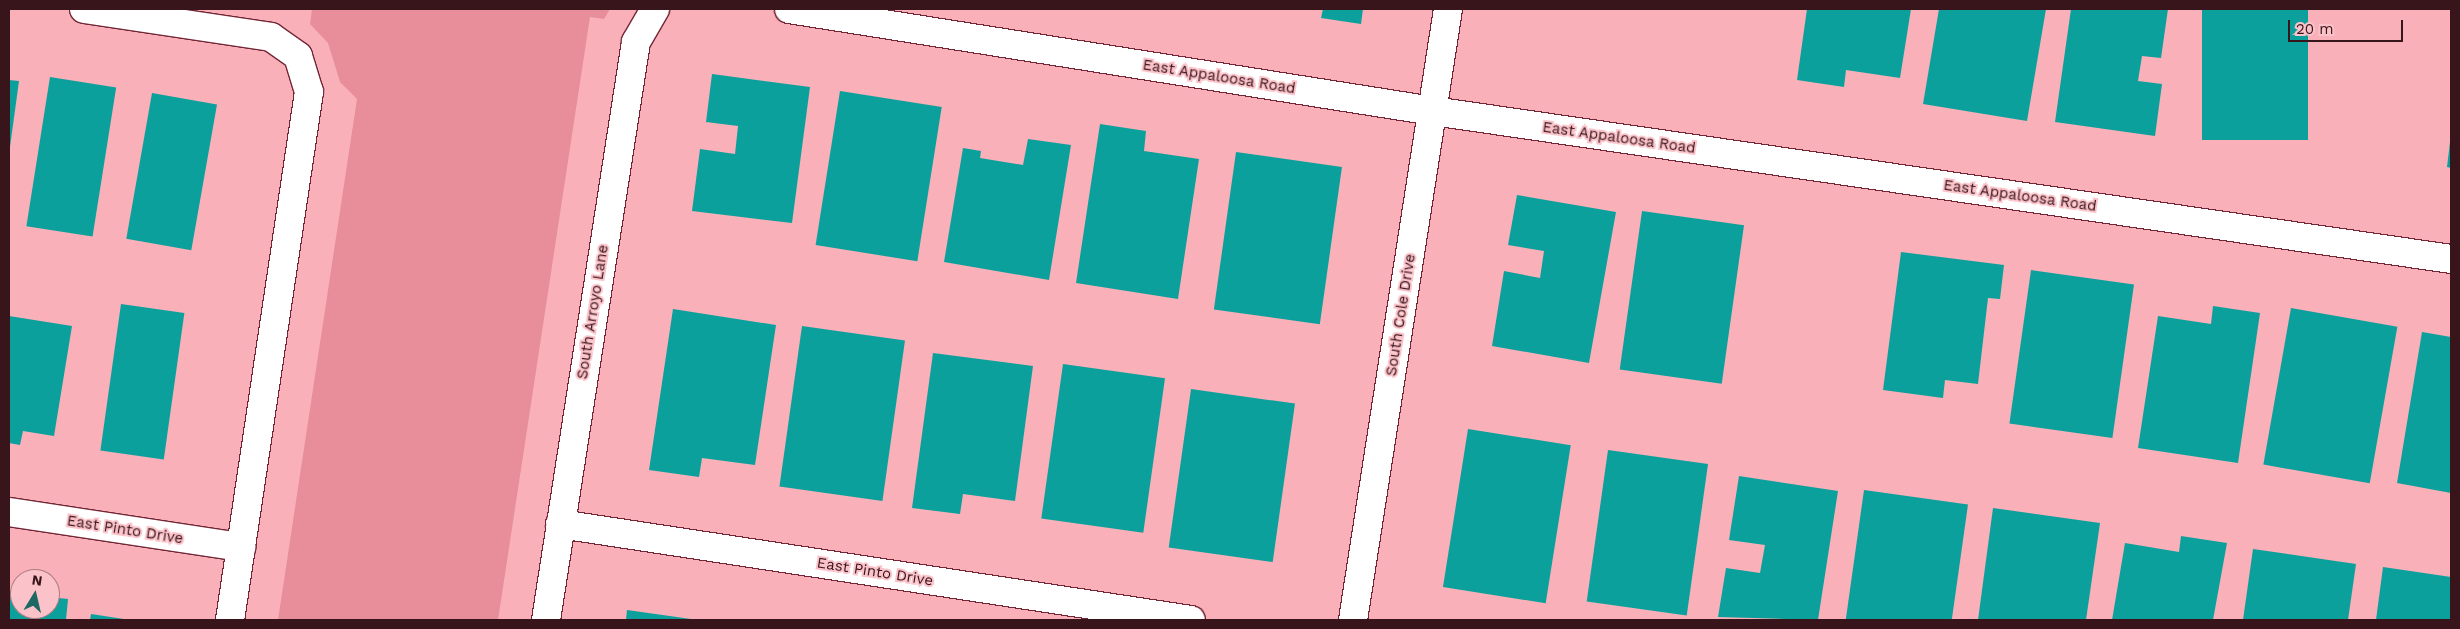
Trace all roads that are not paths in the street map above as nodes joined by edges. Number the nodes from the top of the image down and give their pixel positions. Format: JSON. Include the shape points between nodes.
{"nodes":[{"id":1,"x":84,"y":9,"type":"edge"},
{"id":2,"x":655,"y":9,"type":"edge"},
{"id":3,"x":789,"y":9,"type":"edge"},
{"id":4,"x":1448,"y":9,"type":"edge"},
{"id":5,"x":1433,"y":111,"type":"junction"},
{"id":6,"x":2451,"y":259,"type":"edge"},
{"id":7,"x":9,"y":512,"type":"edge"},
{"id":8,"x":560,"y":524,"type":"junction"},
{"id":9,"x":241,"y":547,"type":"junction"},
{"id":10,"x":230,"y":620,"type":"edge"},
{"id":11,"x":546,"y":620,"type":"edge"},
{"id":12,"x":1191,"y":620,"type":"edge"},
{"id":13,"x":1353,"y":620,"type":"edge"}],
"edges":[{"from":1,"to":9,"type":"street","via":[[271,37],[298,56],[309,92]]},
{"from":2,"to":8,"type":"street","name":"South Arroyo Lane","via":[[636,42]]},
{"from":3,"to":5,"type":"street","name":"East Appaloosa Road"},
{"from":4,"to":5,"type":"street","name":"South Cole Drive"},
{"from":5,"to":6,"type":"street","name":"East Appaloosa Road"},
{"from":5,"to":13,"type":"street","name":"South Cole Drive"},
{"from":7,"to":9,"type":"street","name":"East Pinto Drive"},
{"from":8,"to":11,"type":"street","name":"South Arroyo Lane"},
{"from":8,"to":12,"type":"street","name":"East Pinto Drive"},
{"from":9,"to":10,"type":"street"}]}
